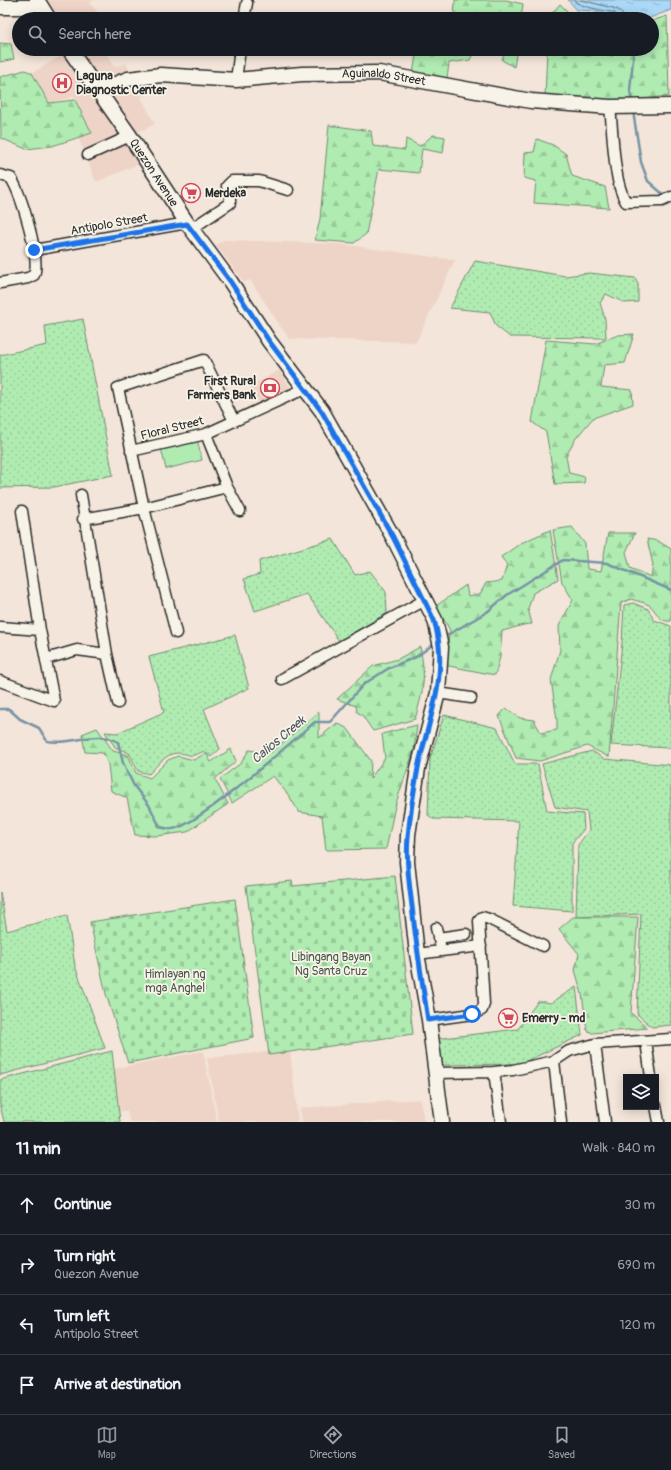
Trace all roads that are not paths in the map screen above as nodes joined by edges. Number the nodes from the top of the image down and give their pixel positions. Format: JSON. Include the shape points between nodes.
{"nodes":[{"id":1,"x":39,"y":3,"type":"edge"},
{"id":2,"x":247,"y":3,"type":"dead end"},
{"id":3,"x":0,"y":6,"type":"edge"},
{"id":4,"x":45,"y":12,"type":"edge"},
{"id":5,"x":245,"y":12,"type":"edge"},
{"id":6,"x":74,"y":56,"type":"edge"},
{"id":7,"x":239,"y":56,"type":"edge"},
{"id":8,"x":236,"y":80,"type":"junction"},
{"id":9,"x":98,"y":91,"type":"junction"},
{"id":10,"x":623,"y":106,"type":"junction"},
{"id":11,"x":671,"y":106,"type":"edge"},
{"id":12,"x":130,"y":136,"type":"junction"},
{"id":13,"x":88,"y":155,"type":"dead end"},
{"id":14,"x":0,"y":175,"type":"edge"},
{"id":15,"x":288,"y":190,"type":"dead end"},
{"id":16,"x":670,"y":198,"type":"edge"},
{"id":17,"x":189,"y":226,"type":"junction"},
{"id":18,"x":34,"y":250,"type":"junction"},
{"id":19,"x":0,"y":284,"type":"edge"},
{"id":20,"x":306,"y":388,"type":"junction"},
{"id":21,"x":234,"y":421,"type":"junction"},
{"id":22,"x":206,"y":434,"type":"junction"},
{"id":23,"x":131,"y":451,"type":"junction"},
{"id":24,"x":227,"y":487,"type":"junction"},
{"id":25,"x":81,"y":495,"type":"dead end"},
{"id":26,"x":144,"y":508,"type":"junction"},
{"id":27,"x":22,"y":511,"type":"dead end"},
{"id":28,"x":240,"y":511,"type":"dead end"},
{"id":29,"x":83,"y":519,"type":"junction"},
{"id":30,"x":425,"y":600,"type":"junction"},
{"id":31,"x":0,"y":626,"type":"edge"},
{"id":32,"x":40,"y":630,"type":"junction"},
{"id":33,"x":176,"y":633,"type":"dead end"},
{"id":34,"x":107,"y":654,"type":"junction"},
{"id":35,"x":46,"y":658,"type":"junction"},
{"id":36,"x":282,"y":679,"type":"dead end"},
{"id":37,"x":0,"y":681,"type":"edge"},
{"id":38,"x":438,"y":693,"type":"junction"},
{"id":39,"x":471,"y":698,"type":"dead end"},
{"id":40,"x":118,"y":703,"type":"dead end"},
{"id":41,"x":466,"y":934,"type":"dead end"},
{"id":42,"x":481,"y":946,"type":"junction"},
{"id":43,"x":543,"y":946,"type":"dead end"},
{"id":44,"x":441,"y":952,"type":"junction"},
{"id":45,"x":417,"y":954,"type":"junction"},
{"id":46,"x":428,"y":1020,"type":"junction"},
{"id":47,"x":671,"y":1039,"type":"edge"},
{"id":48,"x":646,"y":1041,"type":"junction"},
{"id":49,"x":595,"y":1044,"type":"junction"},
{"id":50,"x":554,"y":1061,"type":"junction"},
{"id":51,"x":494,"y":1072,"type":"junction"},
{"id":52,"x":435,"y":1073,"type":"junction"},
{"id":53,"x":651,"y":1074,"type":"edge"},
{"id":54,"x":657,"y":1110,"type":"edge"},
{"id":55,"x":442,"y":1122,"type":"edge"},
{"id":56,"x":501,"y":1122,"type":"edge"},
{"id":57,"x":561,"y":1122,"type":"edge"},
{"id":58,"x":605,"y":1122,"type":"edge"},
{"id":59,"x":659,"y":1122,"type":"edge"}],
"edges":[{"from":1,"to":3,"type":"main road"},
{"from":1,"to":4,"type":"main road"},
{"from":2,"to":5,"type":"street"},
{"from":6,"to":9,"type":"main road","name":"Quezon Avenue"},
{"from":7,"to":8,"type":"street"},
{"from":8,"to":9,"type":"main road","name":"Aguinaldo Street","via":[[161,74],[128,79]]},
{"from":8,"to":10,"type":"main road","name":"Aguinaldo Street","via":[[302,74],[379,73],[531,101]]},
{"from":9,"to":12,"type":"main road","name":"Quezon Avenue"},
{"from":10,"to":11,"type":"main road","name":"Aguinaldo Street"},
{"from":10,"to":16,"type":"street","via":[[617,169],[622,195],[626,202],[662,201]]},
{"from":12,"to":13,"type":"street"},
{"from":12,"to":17,"type":"main road","name":"Quezon Avenue"},
{"from":14,"to":18,"type":"street","via":[[11,178],[15,184]]},
{"from":15,"to":17,"type":"street","via":[[259,182],[232,181],[227,186],[230,203]]},
{"from":17,"to":18,"type":"street","name":"Antipolo Street"},
{"from":17,"to":20,"type":"main road","name":"Quezon Avenue","via":[[230,281],[269,341]]},
{"from":18,"to":19,"type":"street","via":[[37,269],[34,275]]},
{"from":20,"to":21,"type":"street","name":"Floral Street"},
{"from":20,"to":30,"type":"main road","name":"Quezon Avenue","via":[[393,537]]},
{"from":21,"to":22,"type":"street","name":"Floral Street"},
{"from":21,"to":23,"type":"street","via":[[204,360],[118,388]]},
{"from":22,"to":23,"type":"street","name":"Floral Street"},
{"from":22,"to":24,"type":"street"},
{"from":23,"to":26,"type":"street"},
{"from":24,"to":26,"type":"street"},
{"from":24,"to":28,"type":"street"},
{"from":25,"to":29,"type":"street"},
{"from":26,"to":29,"type":"street"},
{"from":26,"to":33,"type":"street"},
{"from":27,"to":32,"type":"street"},
{"from":29,"to":34,"type":"street"},
{"from":30,"to":36,"type":"street"},
{"from":30,"to":38,"type":"main road","name":"Quezon Avenue","via":[[438,631]]},
{"from":31,"to":32,"type":"street"},
{"from":32,"to":35,"type":"street"},
{"from":34,"to":35,"type":"street","via":[[77,650]]},
{"from":34,"to":40,"type":"street"},
{"from":35,"to":37,"type":"street","via":[[54,701]]},
{"from":38,"to":39,"type":"street"},
{"from":38,"to":45,"type":"main road","name":"Quezon Avenue","via":[[418,768],[408,835],[407,862]]},
{"from":41,"to":44,"type":"street","via":[[437,933]]},
{"from":42,"to":43,"type":"street","via":[[479,921],[482,917]]},
{"from":42,"to":44,"type":"street"},
{"from":42,"to":46,"type":"street","via":[[484,1004],[482,1010],[472,1014]]},
{"from":44,"to":45,"type":"street"},
{"from":45,"to":46,"type":"main road","name":"Quezon Avenue"},
{"from":46,"to":52,"type":"main road","name":"Quezon Avenue"},
{"from":47,"to":48,"type":"street"},
{"from":48,"to":49,"type":"street"},
{"from":48,"to":53,"type":"street"},
{"from":49,"to":50,"type":"street","via":[[569,1051]]},
{"from":49,"to":58,"type":"street"},
{"from":50,"to":51,"type":"street"},
{"from":50,"to":57,"type":"street"},
{"from":51,"to":52,"type":"street"},
{"from":51,"to":56,"type":"street"},
{"from":52,"to":55,"type":"main road","name":"Quezon Avenue"},
{"from":54,"to":59,"type":"street"}]}
